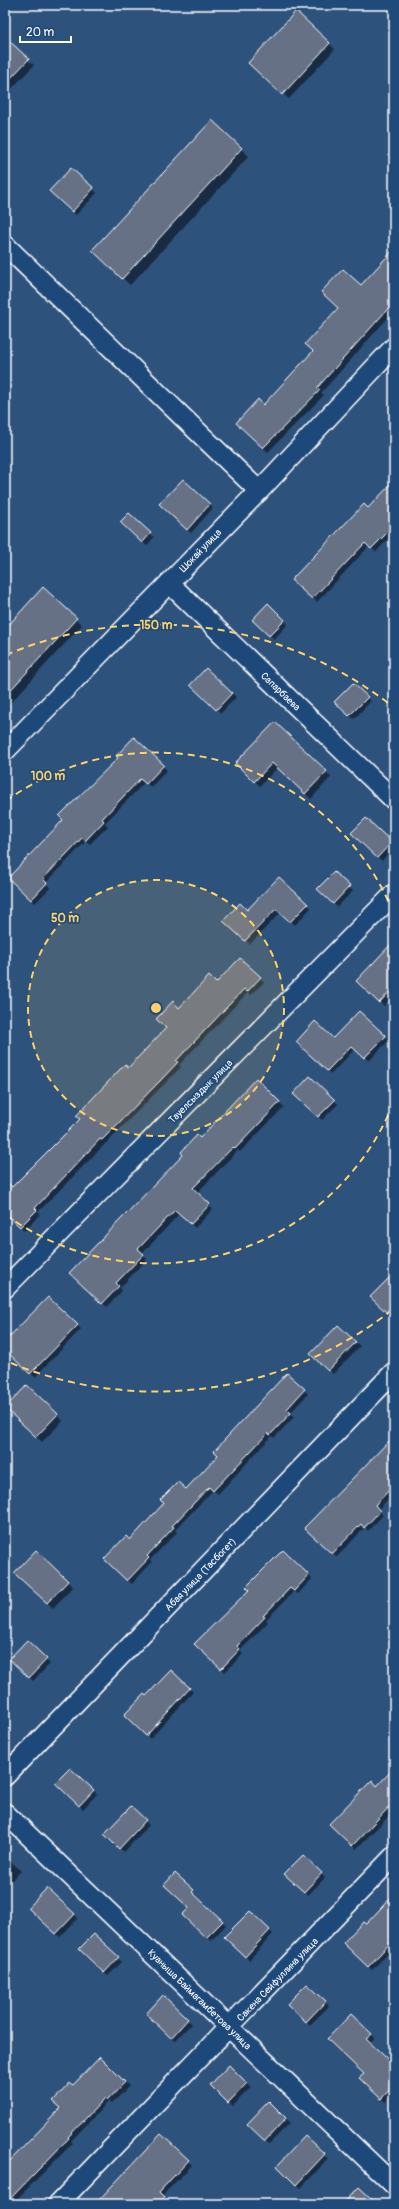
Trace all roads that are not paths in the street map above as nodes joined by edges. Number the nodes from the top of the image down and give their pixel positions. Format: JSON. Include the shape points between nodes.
{"nodes":[{"id":1,"x":5,"y":245,"type":"edge"},
{"id":2,"x":394,"y":347,"type":"edge"},
{"id":3,"x":259,"y":491,"type":"junction"},
{"id":4,"x":169,"y":583,"type":"junction"},
{"id":5,"x":5,"y":751,"type":"edge"},
{"id":6,"x":394,"y":800,"type":"edge"},
{"id":7,"x":394,"y":894,"type":"edge"},
{"id":8,"x":5,"y":1288,"type":"edge"},
{"id":9,"x":394,"y":1372,"type":"edge"},
{"id":10,"x":5,"y":1776,"type":"edge"},
{"id":11,"x":5,"y":1813,"type":"edge"},
{"id":12,"x":394,"y":1856,"type":"edge"},
{"id":13,"x":230,"y":2028,"type":"junction"},
{"id":14,"x":394,"y":2185,"type":"edge"},
{"id":15,"x":58,"y":2204,"type":"edge"}],
"edges":[{"from":1,"to":3,"type":"street"},
{"from":2,"to":3,"type":"street","name":"Шокай улица"},
{"from":3,"to":4,"type":"street","name":"Шокай улица"},
{"from":4,"to":5,"type":"street","name":"Шокай улица"},
{"from":4,"to":6,"type":"street","name":"Сапарбаева"},
{"from":7,"to":8,"type":"street","name":"Тауелсыздык улица"},
{"from":9,"to":10,"type":"street","name":"Абая улица (Тасбогет)"},
{"from":11,"to":13,"type":"street","name":"Куаныша Баймагамбетова улица"},
{"from":12,"to":13,"type":"street","name":"Сакена Сейфуллина улица"},
{"from":13,"to":14,"type":"street","name":"Куаныша Баймагамбетова улица"},
{"from":13,"to":15,"type":"street","name":"Сакена Сейфуллина улица"}]}
